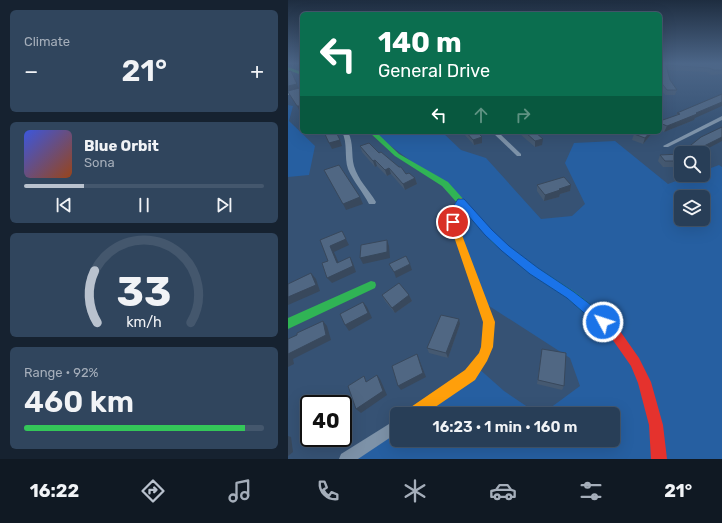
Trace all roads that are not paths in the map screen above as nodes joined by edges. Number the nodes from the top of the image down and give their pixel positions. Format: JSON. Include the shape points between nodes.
{"nodes":[{"id":1,"x":300,"y":91,"type":"edge"},
{"id":2,"x":288,"y":94,"type":"edge"},
{"id":3,"x":722,"y":118,"type":"edge"},
{"id":4,"x":346,"y":134,"type":"edge"},
{"id":5,"x":374,"y":134,"type":"edge"},
{"id":6,"x":497,"y":134,"type":"edge"},
{"id":7,"x":666,"y":146,"type":"dead end"},
{"id":8,"x":519,"y":155,"type":"dead end"},
{"id":9,"x":461,"y":201,"type":"junction"},
{"id":10,"x":372,"y":202,"type":"dead end"},
{"id":11,"x":371,"y":285,"type":"dead end"},
{"id":12,"x":288,"y":324,"type":"edge"},
{"id":13,"x":423,"y":407,"type":"edge"},
{"id":14,"x":390,"y":430,"type":"edge"},
{"id":15,"x":346,"y":459,"type":"edge"},
{"id":16,"x":659,"y":459,"type":"edge"}],
"edges":[{"from":1,"to":2,"type":"street"},
{"from":3,"to":7,"type":"street"},
{"from":4,"to":10,"type":"street","via":[[349,140],[349,162],[357,180]]},
{"from":5,"to":9,"type":"street","via":[[397,155],[439,179]]},
{"from":6,"to":8,"type":"street"},
{"from":9,"to":13,"type":"street","via":[[455,210],[453,222],[488,322],[487,347],[470,375]]},
{"from":9,"to":16,"type":"street","via":[[495,240],[594,313],[627,348],[644,382],[656,425]]},
{"from":11,"to":12,"type":"street"},
{"from":14,"to":15,"type":"street"}]}
